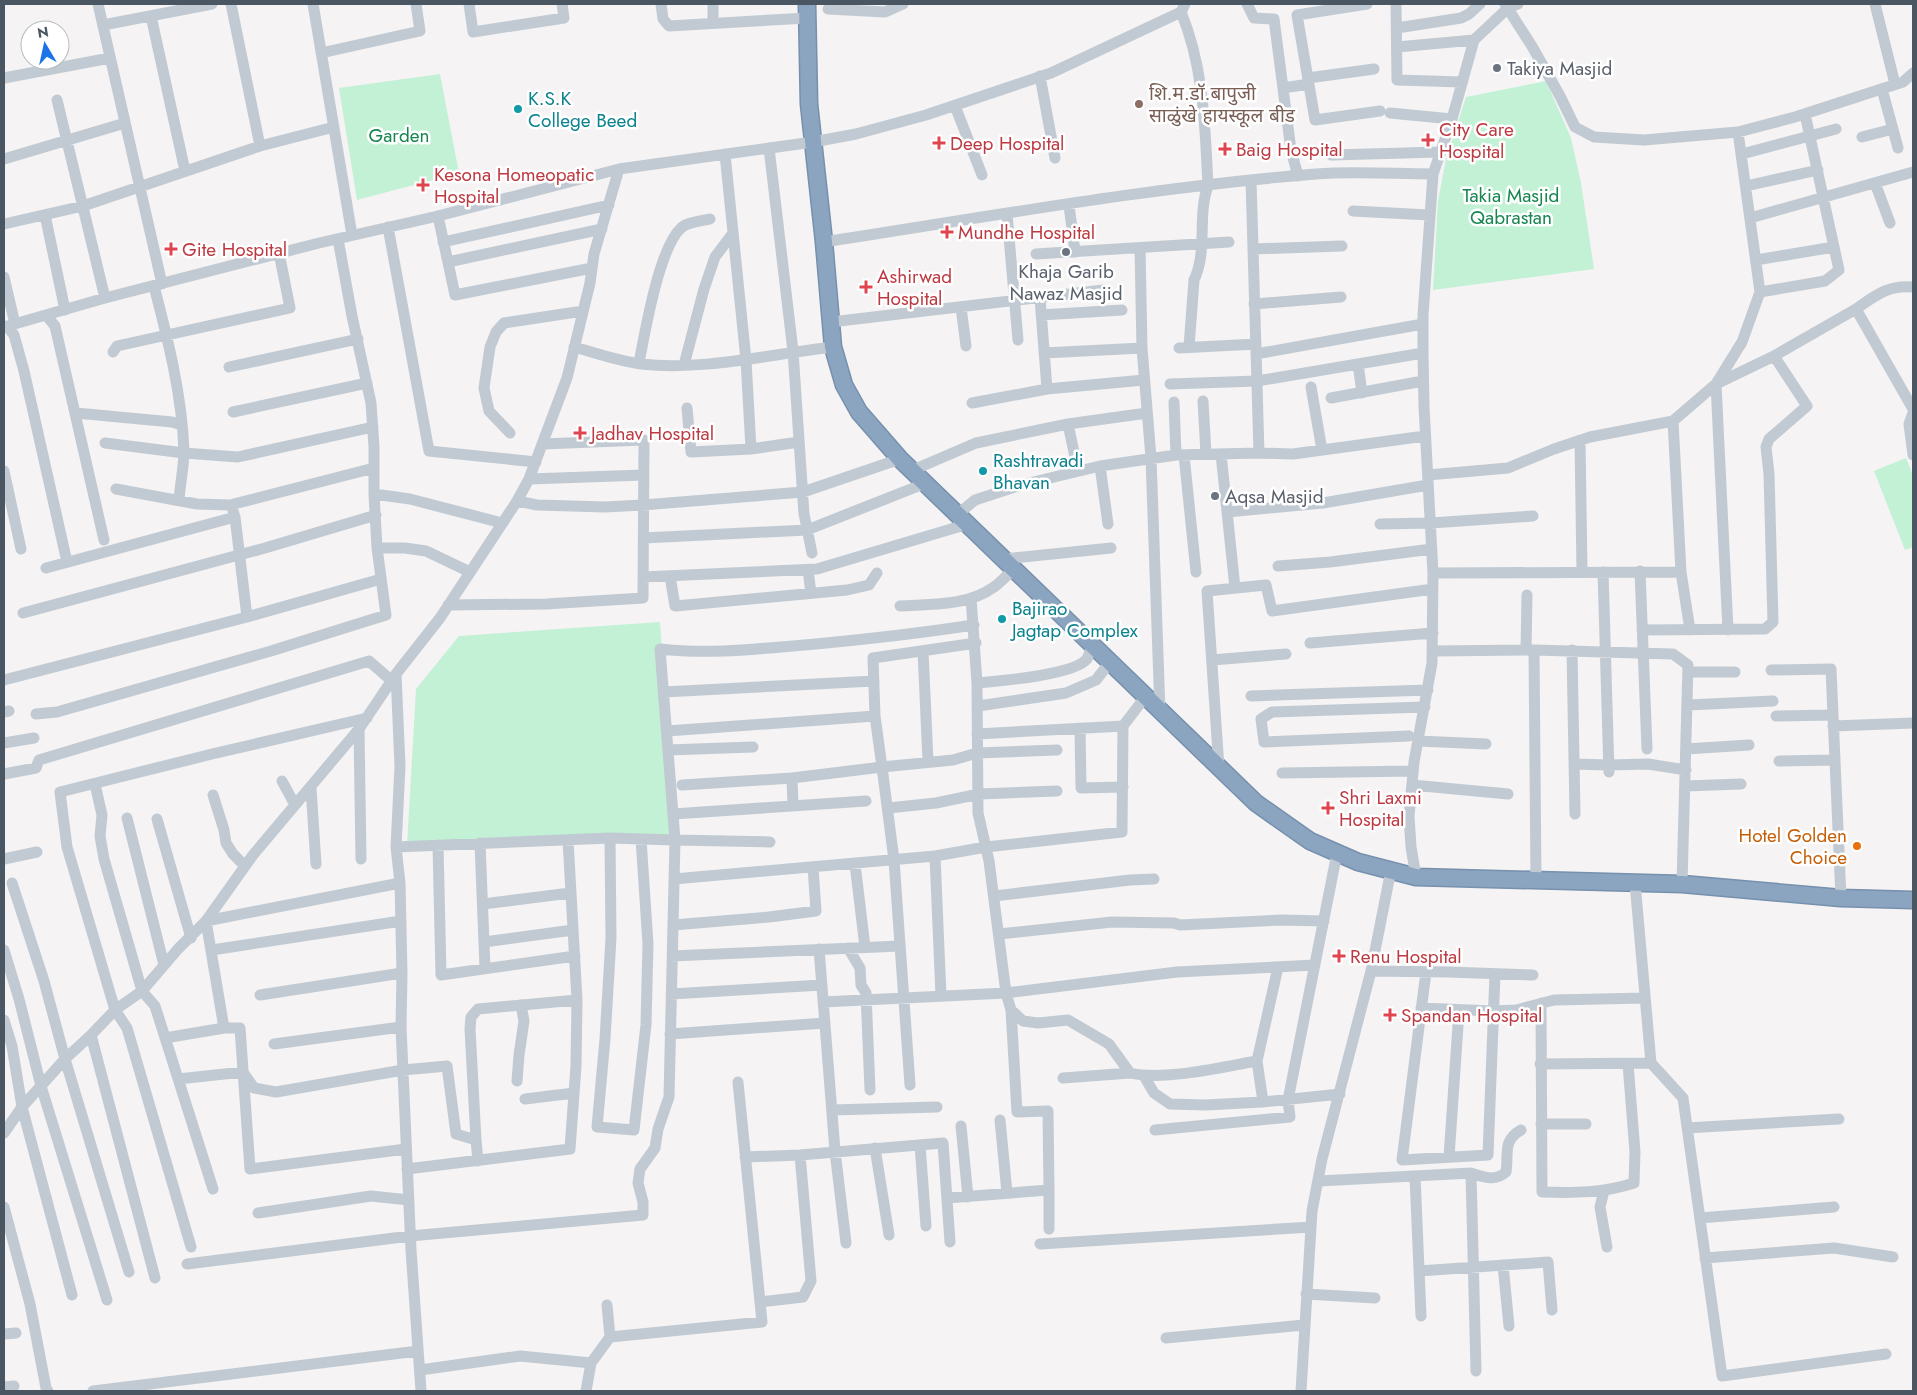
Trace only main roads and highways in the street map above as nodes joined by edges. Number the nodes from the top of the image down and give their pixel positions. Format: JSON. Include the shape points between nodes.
{"nodes":[{"id":1,"x":807,"y":11,"type":"edge"},
{"id":2,"x":1913,"y":900,"type":"edge"}],
"edges":[{"from":1,"to":2,"type":"highway","via":[[809,104],[834,347],[844,385],[859,412],[900,459],[1256,803],[1310,841],[1358,862],[1416,878],[1682,884],[1841,898]]}]}
